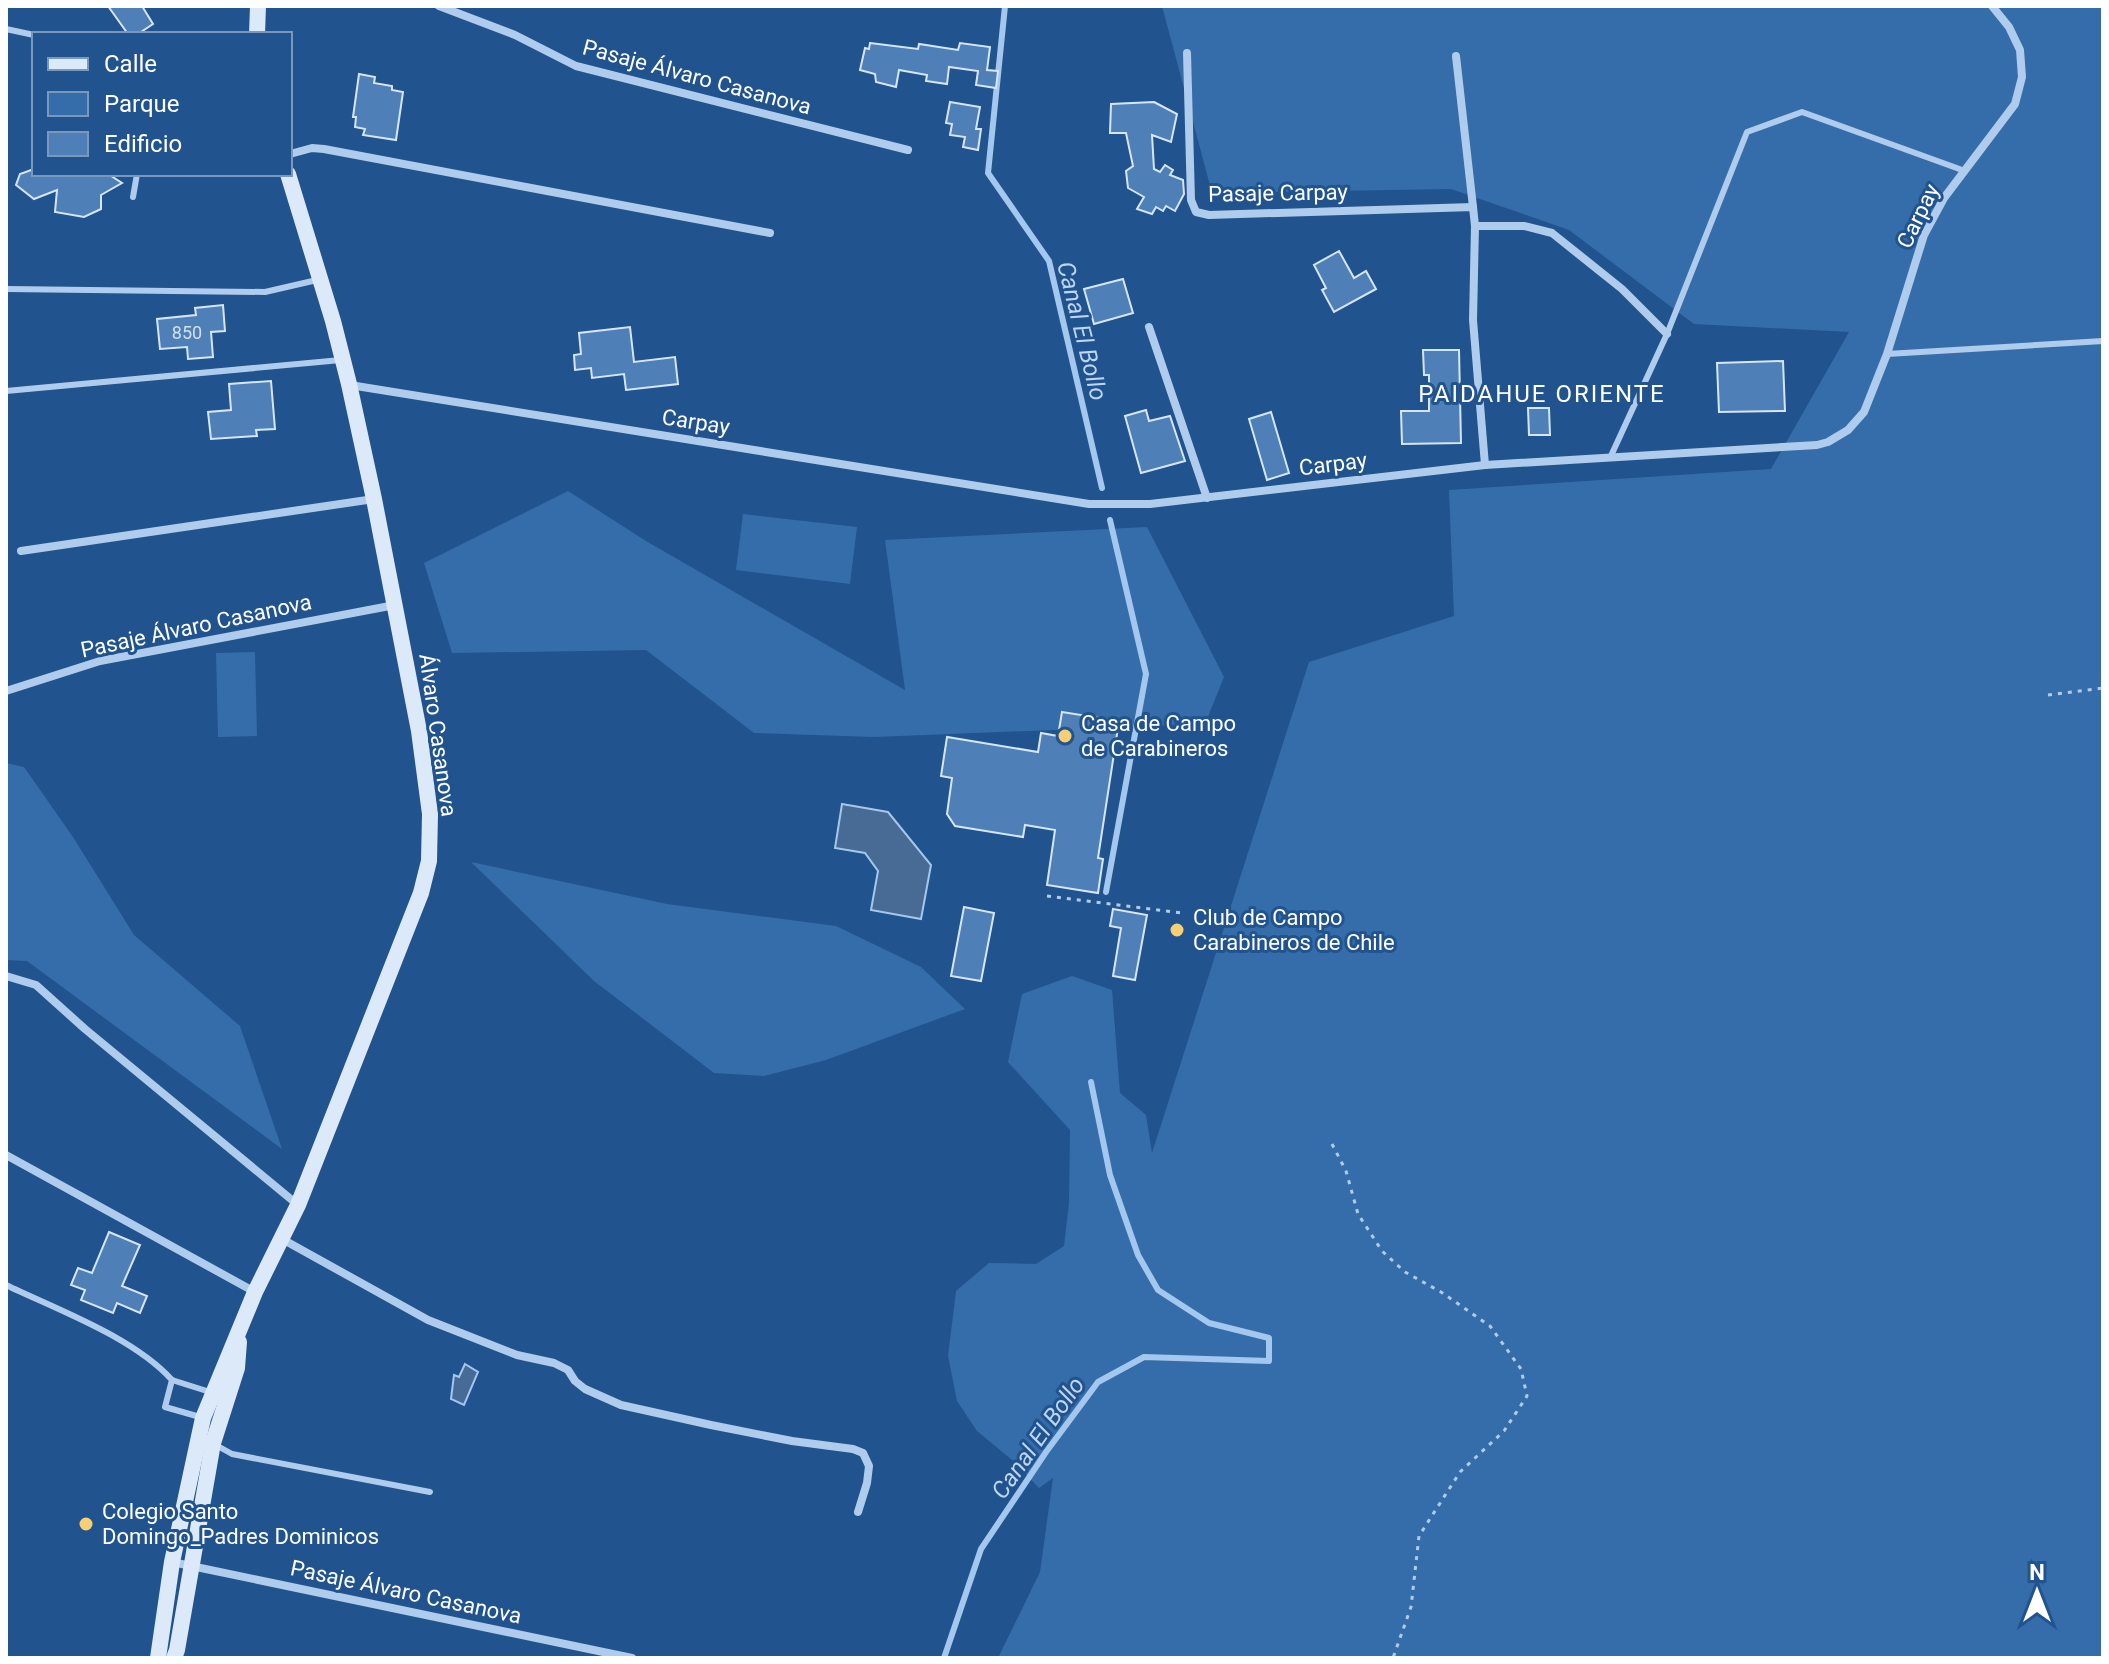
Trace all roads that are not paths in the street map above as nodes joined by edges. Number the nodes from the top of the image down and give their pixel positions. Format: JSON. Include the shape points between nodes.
{"nodes":[{"id":1,"x":258,"y":6,"type":"edge"},
{"id":2,"x":439,"y":6,"type":"edge"},
{"id":3,"x":1992,"y":6,"type":"edge"},
{"id":4,"x":6,"y":29,"type":"edge"},
{"id":5,"x":257,"y":32,"type":"edge"},
{"id":6,"x":32,"y":35,"type":"edge"},
{"id":7,"x":1187,"y":53,"type":"dead end"},
{"id":8,"x":1456,"y":56,"type":"dead end"},
{"id":9,"x":908,"y":150,"type":"dead end"},
{"id":10,"x":292,"y":153,"type":"edge"},
{"id":11,"x":1965,"y":171,"type":"junction"},
{"id":12,"x":137,"y":176,"type":"edge"},
{"id":13,"x":289,"y":176,"type":"edge"},
{"id":14,"x":133,"y":197,"type":"dead end"},
{"id":15,"x":1473,"y":207,"type":"junction"},
{"id":16,"x":1475,"y":226,"type":"junction"},
{"id":17,"x":770,"y":233,"type":"dead end"},
{"id":18,"x":321,"y":279,"type":"junction"},
{"id":19,"x":6,"y":289,"type":"edge"},
{"id":20,"x":1149,"y":327,"type":"dead end"},
{"id":21,"x":1667,"y":334,"type":"junction"},
{"id":22,"x":2103,"y":341,"type":"edge"},
{"id":23,"x":1887,"y":354,"type":"junction"},
{"id":24,"x":343,"y":360,"type":"junction"},
{"id":25,"x":349,"y":384,"type":"junction"},
{"id":26,"x":6,"y":391,"type":"edge"},
{"id":27,"x":1610,"y":458,"type":"junction"},
{"id":28,"x":1485,"y":465,"type":"junction"},
{"id":29,"x":1207,"y":498,"type":"junction"},
{"id":30,"x":374,"y":499,"type":"junction"},
{"id":31,"x":21,"y":551,"type":"dead end"},
{"id":32,"x":395,"y":605,"type":"junction"},
{"id":33,"x":6,"y":691,"type":"edge"},
{"id":34,"x":6,"y":976,"type":"edge"},
{"id":35,"x":6,"y":1155,"type":"edge"},
{"id":36,"x":298,"y":1205,"type":"junction"},
{"id":37,"x":282,"y":1239,"type":"junction"},
{"id":38,"x":6,"y":1285,"type":"edge"},
{"id":39,"x":255,"y":1292,"type":"junction"},
{"id":40,"x":240,"y":1328,"type":"junction"},
{"id":41,"x":172,"y":1380,"type":"junction"},
{"id":42,"x":212,"y":1393,"type":"junction"},
{"id":43,"x":203,"y":1418,"type":"junction"},
{"id":44,"x":213,"y":1443,"type":"junction"},
{"id":45,"x":430,"y":1492,"type":"dead end"},
{"id":46,"x":858,"y":1512,"type":"dead end"},
{"id":47,"x":172,"y":1562,"type":"junction"},
{"id":48,"x":191,"y":1565,"type":"junction"},
{"id":49,"x":158,"y":1658,"type":"edge"},
{"id":50,"x":174,"y":1658,"type":"edge"},
{"id":51,"x":632,"y":1658,"type":"edge"}],
"edges":[{"from":1,"to":5,"type":"street"},
{"from":2,"to":9,"type":"street","name":"Pasaje Álvaro Casanova","via":[[576,66]]},
{"from":3,"to":11,"type":"street","name":"Carpay","via":[[2015,38],[2022,77],[2015,104]]},
{"from":4,"to":6,"type":"lane"},
{"from":7,"to":15,"type":"street","name":"Pasaje Carpay","via":[[1191,200],[1196,212]]},
{"from":8,"to":15,"type":"street"},
{"from":10,"to":17,"type":"street","via":[[324,149]]},
{"from":11,"to":21,"type":"lane","via":[[1802,112],[1747,132]]},
{"from":11,"to":23,"type":"street","name":"Carpay","via":[[1924,235]]},
{"from":12,"to":14,"type":"lane"},
{"from":13,"to":18,"type":"street","name":"Álvaro Casanova"},
{"from":15,"to":16,"type":"street"},
{"from":16,"to":21,"type":"street","via":[[1524,226],[1552,233],[1622,289]]},
{"from":16,"to":28,"type":"street","via":[[1473,320]]},
{"from":18,"to":19,"type":"lane","via":[[265,292]]},
{"from":18,"to":24,"type":"street","name":"Álvaro Casanova"},
{"from":20,"to":29,"type":"street"},
{"from":21,"to":27,"type":"lane"},
{"from":22,"to":23,"type":"lane"},
{"from":23,"to":27,"type":"street","name":"Carpay","via":[[1864,412],[1828,442]]},
{"from":24,"to":25,"type":"street","name":"Álvaro Casanova"},
{"from":24,"to":26,"type":"lane"},
{"from":25,"to":29,"type":"street","name":"Carpay","via":[[1089,504]]},
{"from":25,"to":30,"type":"street","name":"Álvaro Casanova"},
{"from":27,"to":28,"type":"street","name":"Carpay"},
{"from":28,"to":29,"type":"street","name":"Carpay"},
{"from":30,"to":31,"type":"street"},
{"from":30,"to":32,"type":"street","name":"Álvaro Casanova"},
{"from":32,"to":33,"type":"street","name":"Pasaje Álvaro Casanova","via":[[100,661]]},
{"from":32,"to":36,"type":"street","name":"Álvaro Casanova","via":[[423,758],[429,861]]},
{"from":34,"to":36,"type":"street","via":[[36,985]]},
{"from":35,"to":39,"type":"street"},
{"from":36,"to":37,"type":"street","name":"Álvaro Casanova"},
{"from":37,"to":39,"type":"street","name":"Álvaro Casanova"},
{"from":37,"to":46,"type":"street","via":[[428,1320],[517,1355],[554,1363],[585,1389],[621,1405],[863,1453],[869,1466]]},
{"from":38,"to":41,"type":"lane","via":[[146,1355]]},
{"from":39,"to":40,"type":"street","name":"Álvaro Casanova"},
{"from":40,"to":42,"type":"street","name":"Álvaro Casanova"},
{"from":40,"to":44,"type":"street","name":"Álvaro Casanova","via":[[237,1368]]},
{"from":41,"to":42,"type":"lane"},
{"from":41,"to":43,"type":"lane","via":[[165,1407]]},
{"from":42,"to":43,"type":"street","name":"Álvaro Casanova"},
{"from":43,"to":44,"type":"lane"},
{"from":43,"to":47,"type":"street","name":"Álvaro Casanova"},
{"from":44,"to":45,"type":"lane","via":[[232,1454]]},
{"from":44,"to":48,"type":"street","name":"Álvaro Casanova"},
{"from":47,"to":48,"type":"street","name":"Pasaje Álvaro Casanova"},
{"from":47,"to":49,"type":"street","name":"Álvaro Casanova"},
{"from":48,"to":50,"type":"street","name":"Álvaro Casanova"},
{"from":48,"to":51,"type":"street","name":"Pasaje Álvaro Casanova"}]}
